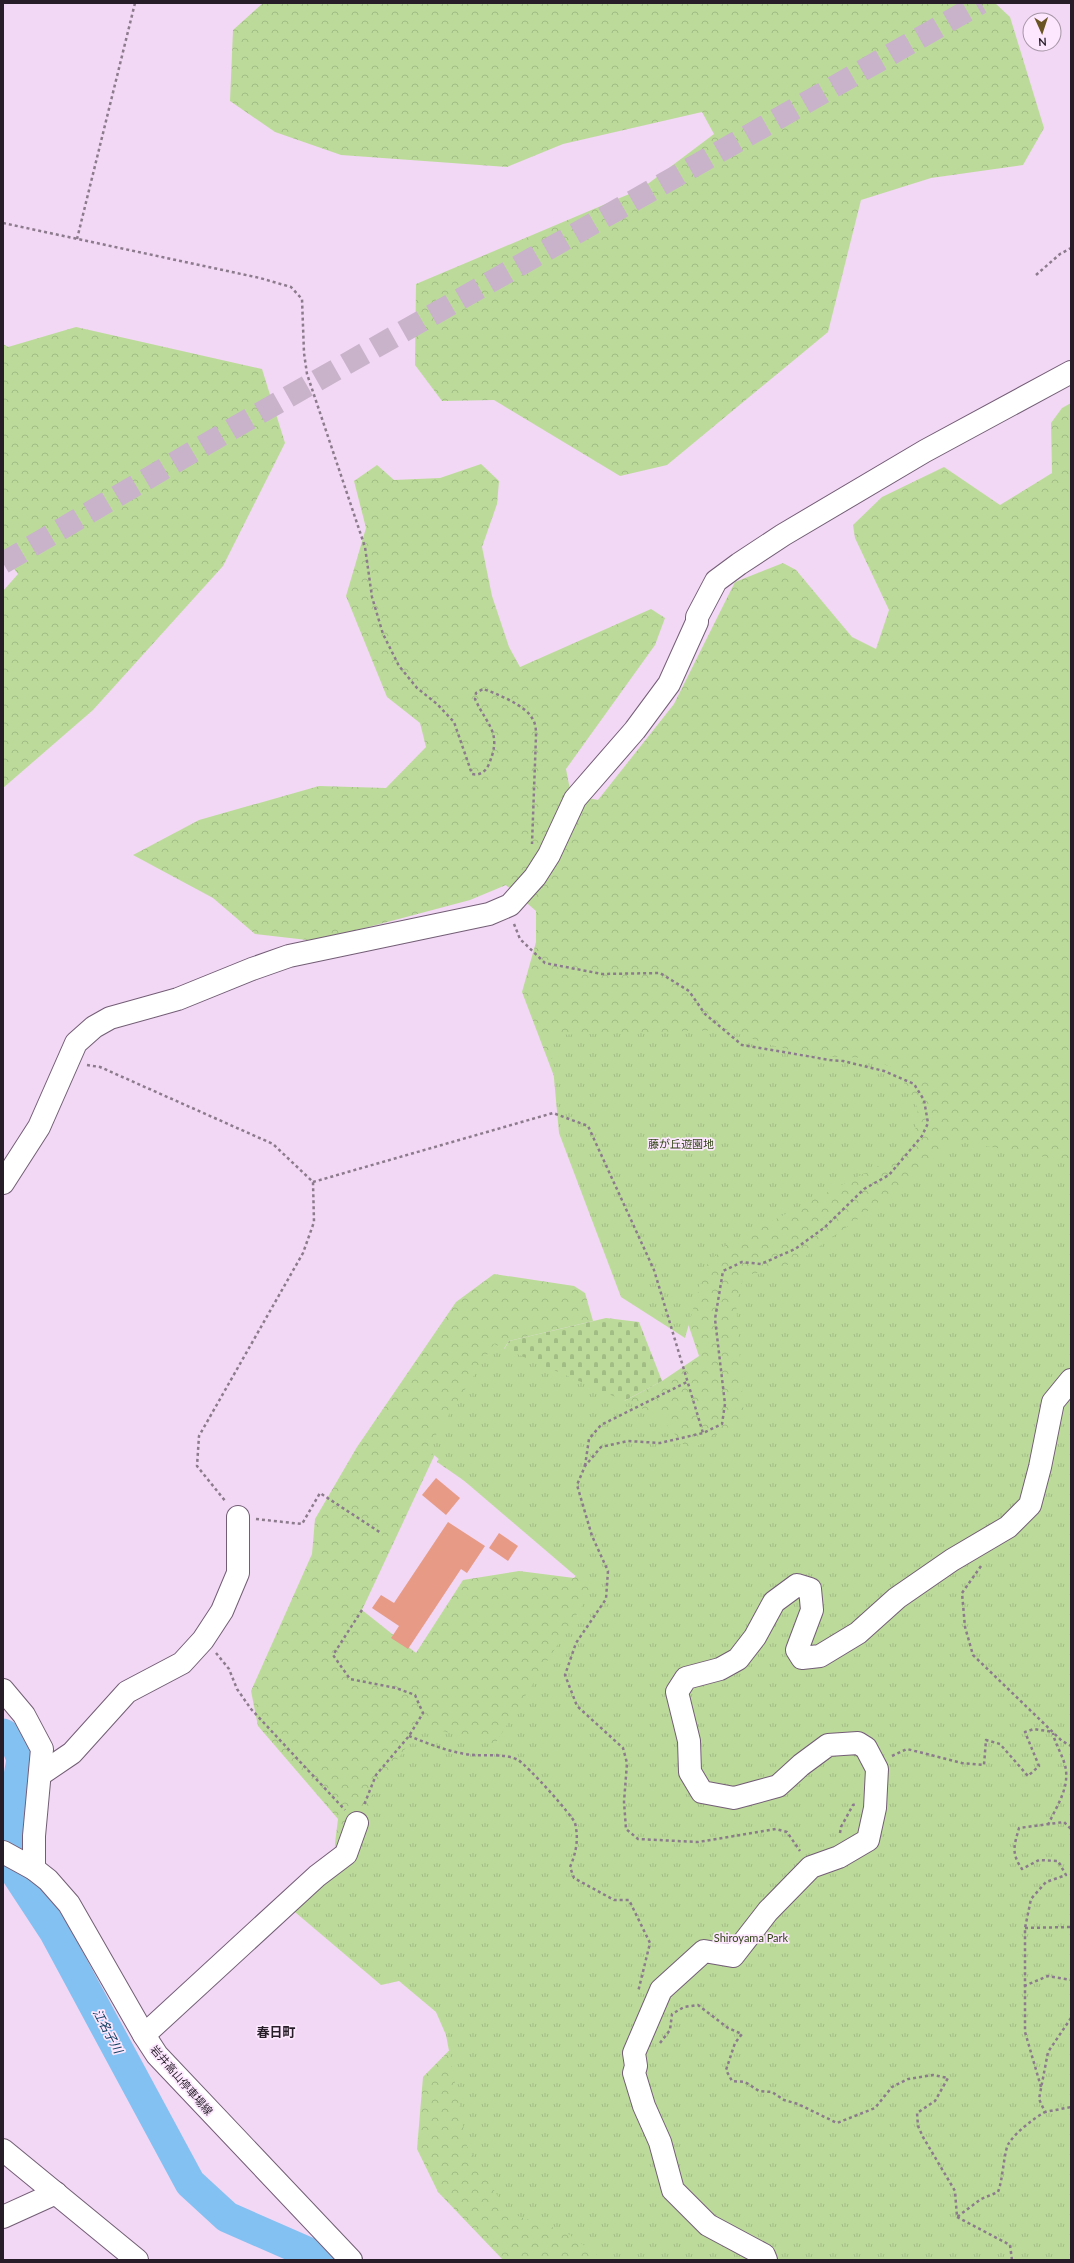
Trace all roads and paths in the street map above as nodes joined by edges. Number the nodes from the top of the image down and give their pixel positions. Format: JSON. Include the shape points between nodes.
{"nodes":[{"id":1,"x":135,"y":3,"type":"edge"},
{"id":2,"x":3,"y":223,"type":"edge"},
{"id":3,"x":77,"y":239,"type":"junction"},
{"id":4,"x":1071,"y":248,"type":"edge"},
{"id":5,"x":1036,"y":275,"type":"dead end"},
{"id":6,"x":1071,"y":372,"type":"edge"},
{"id":7,"x":532,"y":852,"type":"dead end"},
{"id":8,"x":510,"y":904,"type":"junction"},
{"id":9,"x":69,"y":1063,"type":"junction"},
{"id":10,"x":313,"y":1182,"type":"junction"},
{"id":11,"x":3,"y":1183,"type":"edge"},
{"id":12,"x":1071,"y":1380,"type":"edge"},
{"id":13,"x":687,"y":1382,"type":"junction"},
{"id":14,"x":702,"y":1433,"type":"junction"},
{"id":15,"x":585,"y":1466,"type":"junction"},
{"id":16,"x":238,"y":1517,"type":"junction"},
{"id":17,"x":381,"y":1533,"type":"dead end"},
{"id":18,"x":983,"y":1563,"type":"dead end"},
{"id":19,"x":362,"y":1610,"type":"dead end"},
{"id":20,"x":203,"y":1640,"type":"junction"},
{"id":21,"x":3,"y":1690,"type":"edge"},
{"id":22,"x":1053,"y":1732,"type":"junction"},
{"id":23,"x":409,"y":1736,"type":"junction"},
{"id":24,"x":1071,"y":1746,"type":"edge"},
{"id":25,"x":874,"y":1764,"type":"junction"},
{"id":26,"x":41,"y":1774,"type":"junction"},
{"id":27,"x":876,"y":1793,"type":"junction"},
{"id":28,"x":357,"y":1823,"type":"junction"},
{"id":29,"x":1048,"y":1826,"type":"junction"},
{"id":30,"x":1071,"y":1829,"type":"edge"},
{"id":31,"x":3,"y":1852,"type":"edge"},
{"id":32,"x":838,"y":1857,"type":"junction"},
{"id":33,"x":811,"y":1867,"type":"junction"},
{"id":34,"x":32,"y":1868,"type":"junction"},
{"id":35,"x":1071,"y":1927,"type":"edge"},
{"id":36,"x":1025,"y":1928,"type":"junction"},
{"id":37,"x":1071,"y":1980,"type":"edge"},
{"id":38,"x":1024,"y":1986,"type":"junction"},
{"id":39,"x":638,"y":1994,"type":"dead end"},
{"id":40,"x":1071,"y":2018,"type":"edge"},
{"id":41,"x":144,"y":2035,"type":"junction"},
{"id":42,"x":636,"y":2066,"type":"junction"},
{"id":43,"x":1041,"y":2087,"type":"junction"},
{"id":44,"x":1071,"y":2107,"type":"edge"},
{"id":45,"x":1045,"y":2112,"type":"junction"},
{"id":46,"x":3,"y":2150,"type":"edge"},
{"id":47,"x":56,"y":2193,"type":"junction"},
{"id":48,"x":3,"y":2216,"type":"edge"},
{"id":49,"x":957,"y":2217,"type":"junction"},
{"id":50,"x":136,"y":2260,"type":"edge"},
{"id":51,"x":352,"y":2260,"type":"edge"},
{"id":52,"x":766,"y":2260,"type":"edge"},
{"id":53,"x":1012,"y":2260,"type":"edge"}],
"edges":[{"from":1,"to":3,"type":"path"},
{"from":2,"to":3,"type":"path"},
{"from":3,"to":7,"type":"path","via":[[260,278],[291,287],[298,294],[304,307],[304,353],[308,374],[365,547],[378,622],[399,666],[417,688],[454,722],[472,774],[481,773],[486,769],[493,755],[495,739],[489,722],[475,699],[476,693],[483,689],[492,692],[532,716],[535,723]]},
{"from":4,"to":5,"type":"path"},
{"from":6,"to":8,"type":"street","via":[[925,450],[783,535],[716,581],[697,617],[669,684],[635,730],[575,799],[549,855],[535,877]]},
{"from":8,"to":9,"type":"street","via":[[489,914],[289,956],[178,999],[110,1018],[76,1044]]},
{"from":8,"to":14,"type":"path","via":[[520,939],[545,963],[602,974],[660,973],[689,991],[705,1014],[742,1045],[843,1061],[884,1071],[914,1084],[924,1100],[928,1123],[922,1136],[889,1175],[864,1188],[824,1228],[795,1249],[761,1264],[742,1262],[723,1271],[715,1319],[726,1404],[722,1424]]},
{"from":9,"to":10,"type":"path","via":[[100,1067],[273,1144]]},
{"from":9,"to":11,"type":"street","via":[[39,1127]]},
{"from":10,"to":13,"type":"path","via":[[553,1113],[588,1126],[654,1270]]},
{"from":10,"to":16,"type":"path","via":[[314,1222],[304,1252],[199,1436],[197,1466]]},
{"from":12,"to":25,"type":"street","via":[[1053,1402],[1030,1505],[1008,1527],[897,1598],[858,1633],[820,1656],[802,1658],[797,1650],[812,1610],[810,1589],[797,1585],[774,1602],[755,1637],[738,1659],[720,1669],[686,1678],[677,1692],[689,1741],[690,1772],[702,1792],[734,1798],[778,1786],[828,1745],[858,1743],[866,1748]]},
{"from":13,"to":14,"type":"path"},
{"from":13,"to":15,"type":"path","via":[[602,1426],[589,1439]]},
{"from":14,"to":15,"type":"path","via":[[660,1443],[628,1441],[601,1447]]},
{"from":15,"to":33,"type":"path","via":[[577,1485],[592,1536],[608,1571],[606,1599],[576,1643],[565,1675],[578,1706],[623,1748],[626,1763],[626,1829],[638,1839],[698,1842],[776,1829],[788,1832]]},
{"from":16,"to":17,"type":"path","via":[[302,1524],[320,1493]]},
{"from":16,"to":20,"type":"street","via":[[238,1574],[222,1612]]},
{"from":18,"to":22,"type":"path","via":[[962,1594],[965,1627],[973,1655]]},
{"from":19,"to":23,"type":"path","via":[[333,1654],[350,1679],[396,1688],[415,1695],[423,1713]]},
{"from":20,"to":26,"type":"street","via":[[182,1663],[127,1692],[72,1753]]},
{"from":20,"to":28,"type":"path","via":[[229,1668],[236,1689],[251,1709]]},
{"from":21,"to":26,"type":"street","via":[[24,1715],[38,1739],[42,1749]]},
{"from":22,"to":24,"type":"path"},
{"from":22,"to":25,"type":"path","via":[[1034,1729],[1025,1732],[1039,1766],[1028,1776],[1000,1744],[986,1740],[984,1765],[962,1763],[907,1749]]},
{"from":22,"to":29,"type":"path","via":[[1064,1763],[1067,1783]]},
{"from":23,"to":28,"type":"path","via":[[376,1775]]},
{"from":23,"to":39,"type":"path","via":[[435,1746],[472,1755],[496,1755],[518,1760],[541,1780],[575,1822],[577,1849],[570,1867],[574,1878],[614,1900],[629,1900],[650,1943]]},
{"from":25,"to":27,"type":"street","via":[[877,1770]]},
{"from":26,"to":34,"type":"street"},
{"from":27,"to":32,"type":"path","via":[[853,1805],[841,1827]]},
{"from":27,"to":32,"type":"street","via":[[868,1840]]},
{"from":28,"to":41,"type":"street","via":[[346,1854],[317,1876]]},
{"from":29,"to":30,"type":"path","via":[[1064,1822]]},
{"from":29,"to":36,"type":"path","via":[[1019,1828],[1014,1845],[1014,1857],[1022,1869],[1039,1860],[1058,1861],[1066,1875],[1046,1882],[1032,1898]]},
{"from":31,"to":34,"type":"street","name":"岩井高山停車場線"},
{"from":32,"to":33,"type":"street"},
{"from":33,"to":42,"type":"street","via":[[768,1911],[733,1956],[704,1951],[661,1990],[634,2053]]},
{"from":34,"to":41,"type":"street","name":"岩井高山停車場線","via":[[53,1885],[69,1904]]},
{"from":35,"to":36,"type":"path"},
{"from":36,"to":38,"type":"path"},
{"from":37,"to":38,"type":"path","via":[[1048,1976]]},
{"from":38,"to":43,"type":"path","via":[[1025,2032]]},
{"from":40,"to":43,"type":"path","via":[[1048,2052]]},
{"from":41,"to":51,"type":"street","name":"岩井高山停車場線","via":[[157,2055]]},
{"from":42,"to":49,"type":"path","via":[[662,2042],[670,2030],[672,2014],[684,2006],[698,2005],[728,2028],[742,2034],[735,2043],[726,2070],[732,2081],[745,2082],[759,2091],[772,2092],[784,2100],[837,2123],[875,2108],[892,2087],[908,2079],[933,2075],[948,2078],[934,2101],[917,2113],[923,2137],[955,2190]]},
{"from":42,"to":52,"type":"street","via":[[634,2073],[644,2106],[660,2142],[673,2190],[708,2225],[764,2255]]},
{"from":43,"to":45,"type":"path","via":[[1040,2099]]},
{"from":44,"to":45,"type":"path"},
{"from":45,"to":49,"type":"path","via":[[1008,2143],[1003,2180],[998,2192],[981,2198]]},
{"from":46,"to":47,"type":"street"},
{"from":47,"to":48,"type":"street"},
{"from":47,"to":50,"type":"street"},
{"from":49,"to":53,"type":"path","via":[[1010,2245]]}]}
